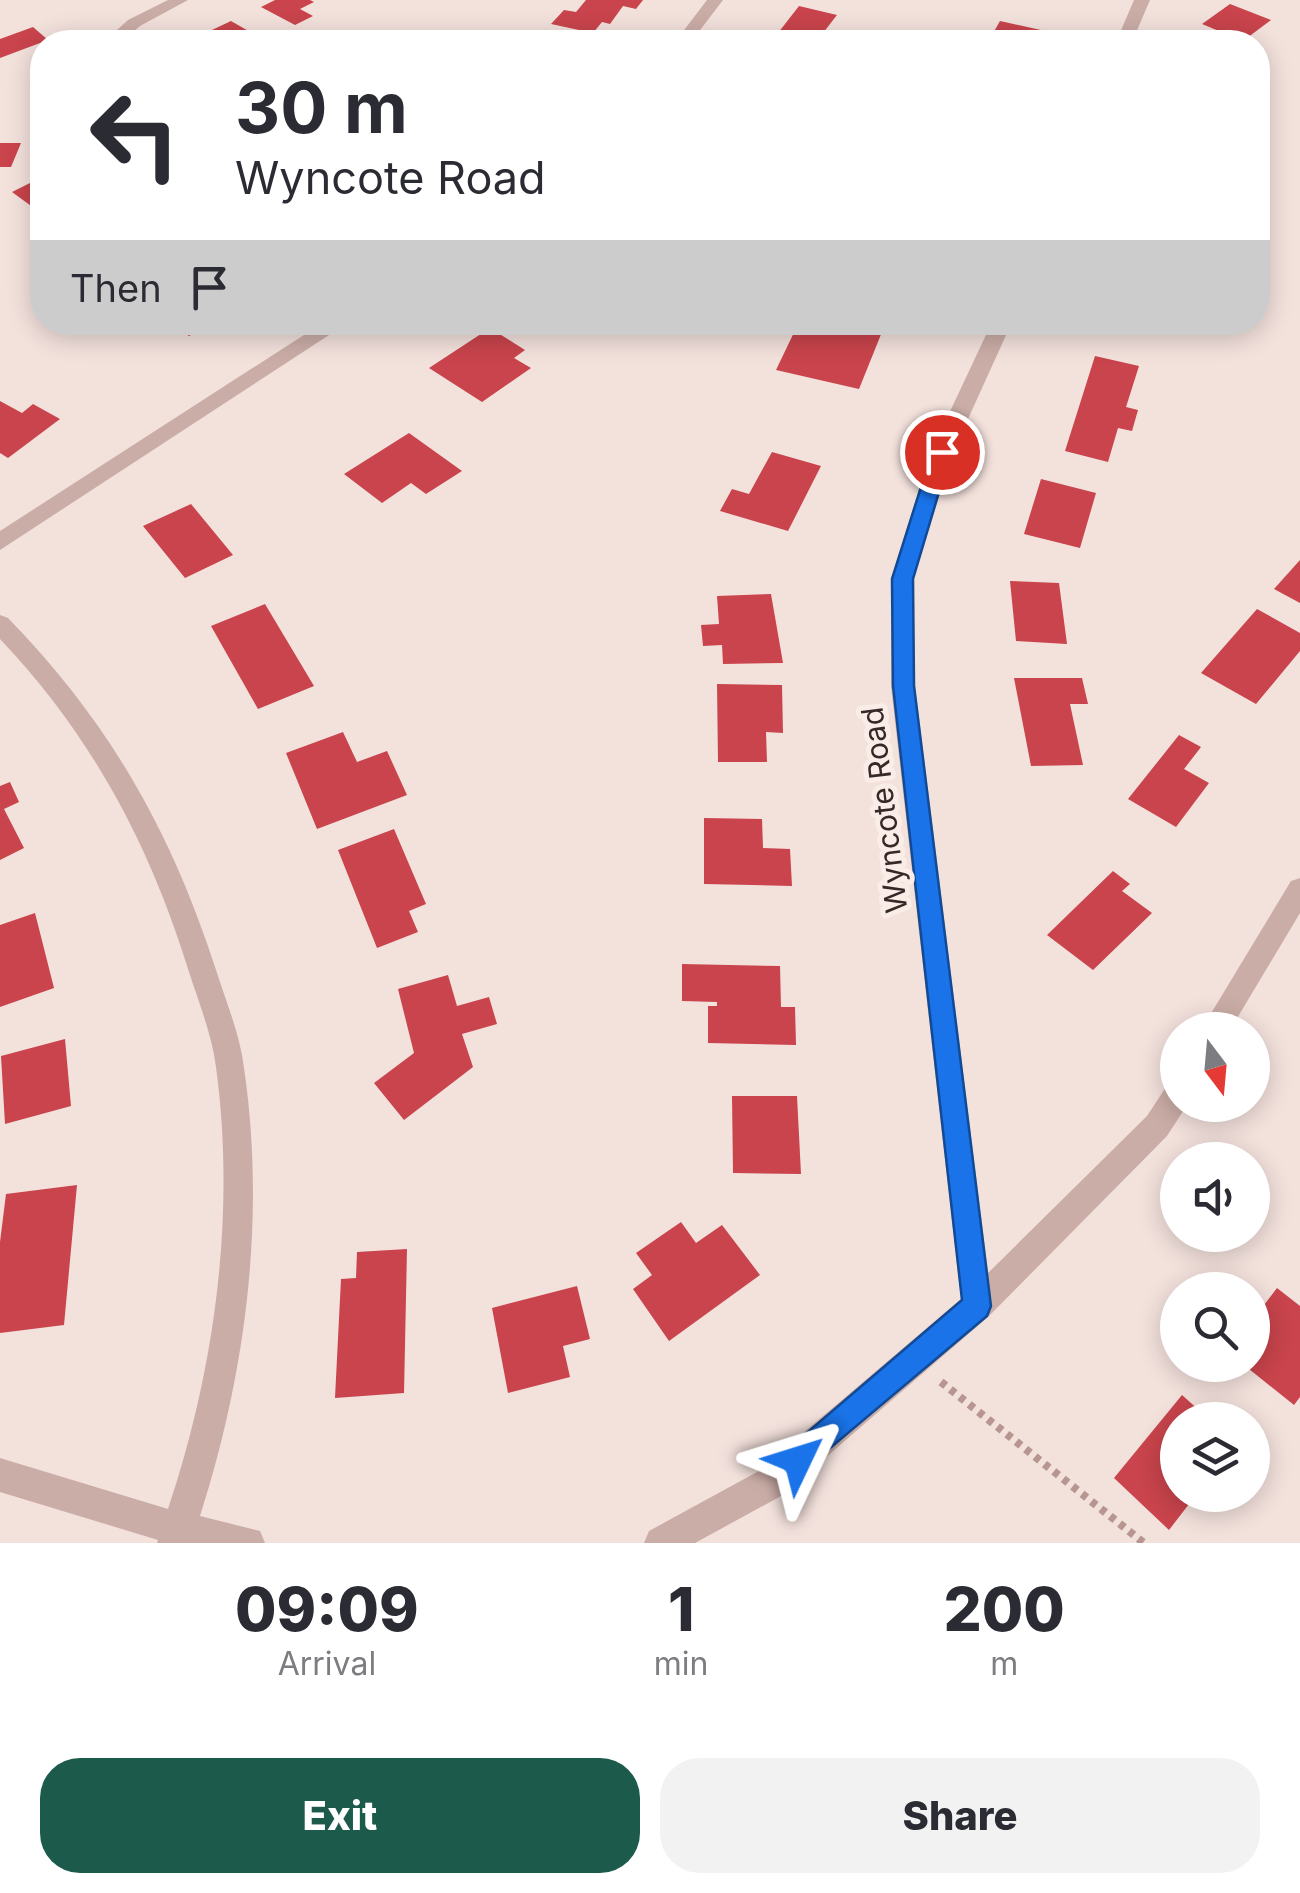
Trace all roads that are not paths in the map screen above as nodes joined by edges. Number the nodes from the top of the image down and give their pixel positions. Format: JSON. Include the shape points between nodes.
{"nodes":[{"id":1,"x":180,"y":0,"type":"edge"},
{"id":2,"x":714,"y":0,"type":"edge"},
{"id":3,"x":1142,"y":0,"type":"edge"},
{"id":4,"x":126,"y":30,"type":"edge"},
{"id":5,"x":692,"y":30,"type":"edge"},
{"id":6,"x":1129,"y":30,"type":"edge"},
{"id":7,"x":319,"y":335,"type":"edge"},
{"id":8,"x":996,"y":335,"type":"edge"},
{"id":9,"x":0,"y":542,"type":"edge"},
{"id":10,"x":0,"y":624,"type":"edge"},
{"id":11,"x":1300,"y":889,"type":"edge"},
{"id":12,"x":1226,"y":1012,"type":"edge"},
{"id":13,"x":1160,"y":1121,"type":"edge"},
{"id":14,"x":977,"y":1306,"type":"junction"},
{"id":15,"x":0,"y":1475,"type":"edge"},
{"id":16,"x":177,"y":1536,"type":"edge"},
{"id":17,"x":248,"y":1543,"type":"edge"},
{"id":18,"x":661,"y":1543,"type":"edge"}],
"edges":[{"from":1,"to":4,"type":"street"},
{"from":2,"to":5,"type":"street"},
{"from":3,"to":6,"type":"street"},
{"from":7,"to":9,"type":"street"},
{"from":8,"to":14,"type":"street","name":"Wyncote Road","via":[[942,452],[902,579],[904,686]]},
{"from":10,"to":16,"type":"street","via":[[45,668],[122,772],[188,919],[230,1064],[240,1198],[228,1338]]},
{"from":11,"to":12,"type":"street"},
{"from":13,"to":14,"type":"street"},
{"from":14,"to":18,"type":"street","via":[[769,1484]]},
{"from":15,"to":16,"type":"street"},
{"from":16,"to":17,"type":"street"}]}
